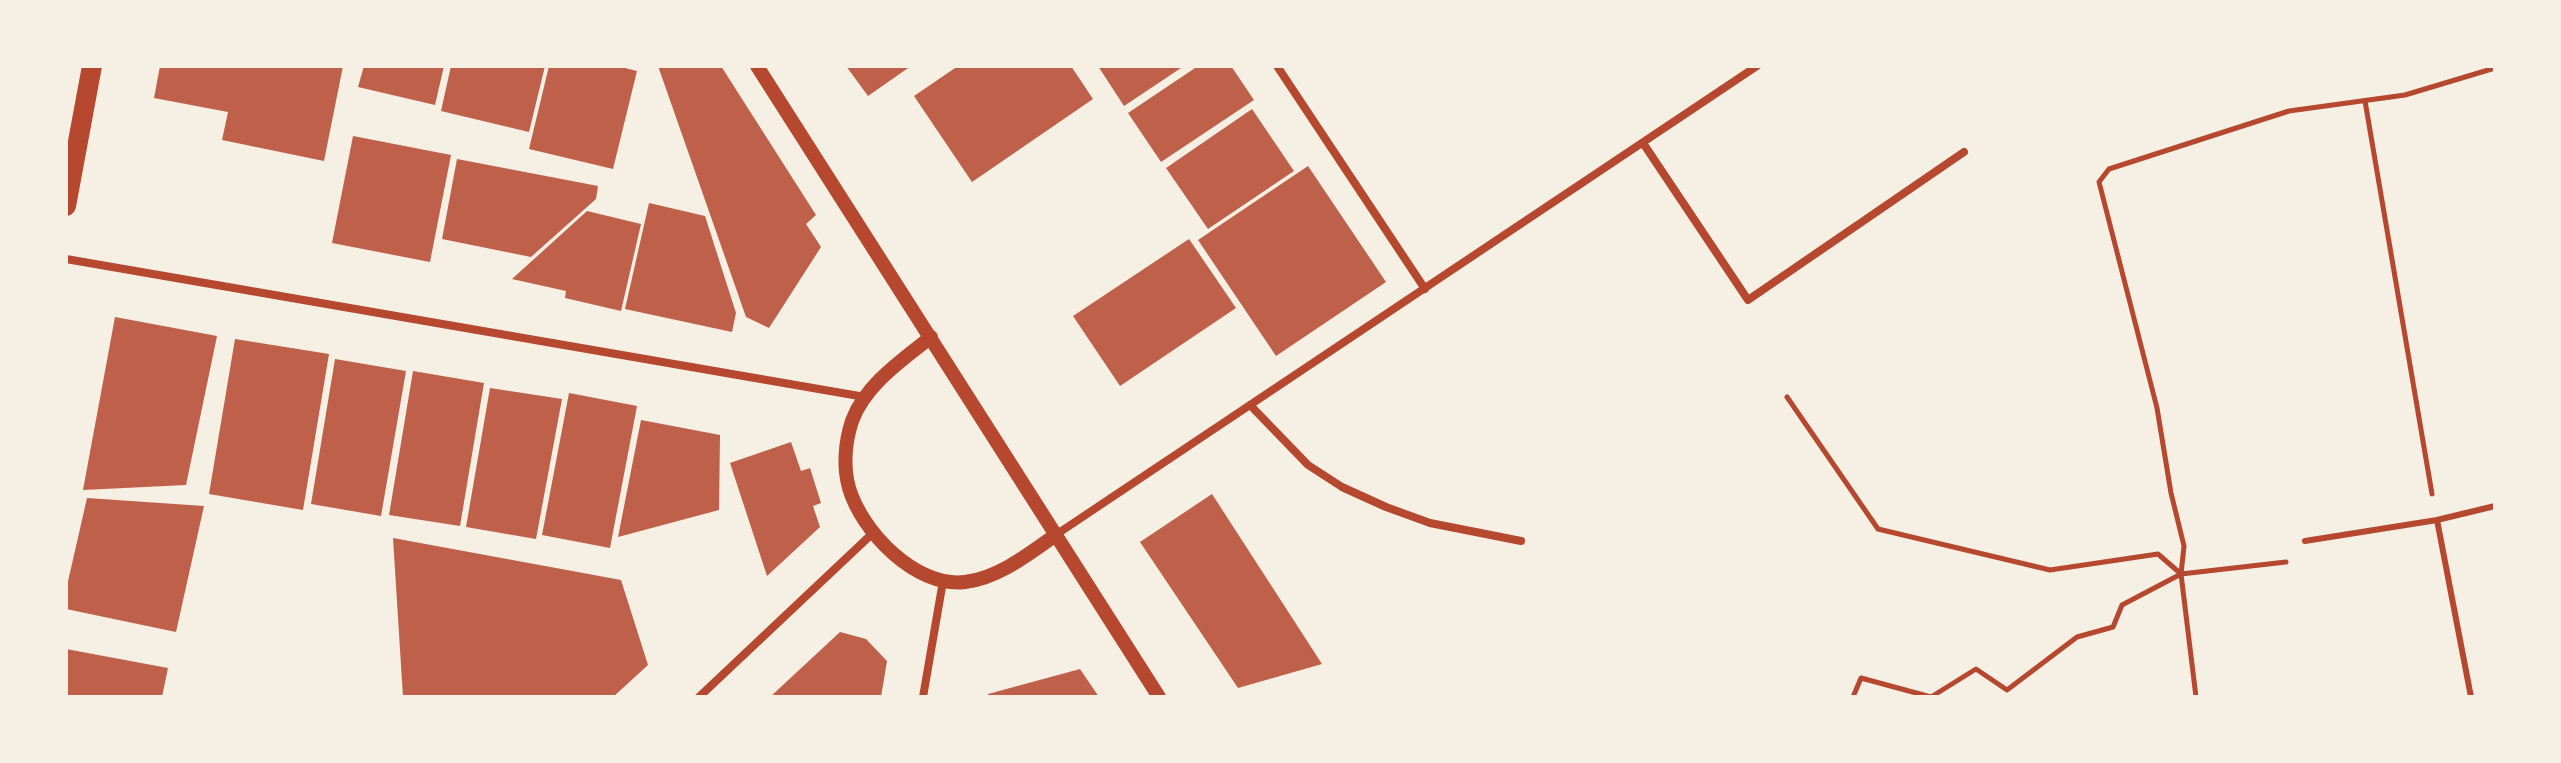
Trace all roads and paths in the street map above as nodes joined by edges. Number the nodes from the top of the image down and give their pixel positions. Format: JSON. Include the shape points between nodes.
{"nodes":[{"id":1,"x":92,"y":66,"type":"edge"},
{"id":2,"x":757,"y":66,"type":"edge"},
{"id":3,"x":1277,"y":66,"type":"edge"},
{"id":4,"x":1757,"y":66,"type":"edge"},
{"id":5,"x":2495,"y":68,"type":"edge"},
{"id":6,"x":2365,"y":101,"type":"junction"},
{"id":7,"x":1643,"y":143,"type":"junction"},
{"id":8,"x":1964,"y":152,"type":"dead end"},
{"id":9,"x":66,"y":206,"type":"edge"},
{"id":10,"x":66,"y":259,"type":"edge"},
{"id":11,"x":1425,"y":289,"type":"junction"},
{"id":12,"x":931,"y":337,"type":"junction"},
{"id":13,"x":865,"y":397,"type":"junction"},
{"id":14,"x":1787,"y":397,"type":"dead end"},
{"id":15,"x":1250,"y":405,"type":"junction"},
{"id":16,"x":2495,"y":506,"type":"edge"},
{"id":17,"x":2437,"y":520,"type":"junction"},
{"id":18,"x":874,"y":532,"type":"junction"},
{"id":19,"x":1057,"y":534,"type":"junction"},
{"id":20,"x":1521,"y":541,"type":"dead end"},
{"id":21,"x":2305,"y":541,"type":"joint"},
{"id":22,"x":2181,"y":574,"type":"junction"},
{"id":23,"x":943,"y":581,"type":"junction"},
{"id":24,"x":699,"y":697,"type":"edge"},
{"id":25,"x":923,"y":697,"type":"edge"},
{"id":26,"x":1159,"y":697,"type":"edge"},
{"id":27,"x":1853,"y":697,"type":"edge"},
{"id":28,"x":2196,"y":697,"type":"edge"},
{"id":29,"x":2471,"y":697,"type":"edge"}],
"edges":[{"from":1,"to":9,"type":"main road"},
{"from":2,"to":12,"type":"street"},
{"from":3,"to":11,"type":"street"},
{"from":4,"to":7,"type":"street"},
{"from":5,"to":6,"type":"path","via":[[2405,95]]},
{"from":6,"to":17,"type":"path"},
{"from":6,"to":22,"type":"path","via":[[2289,111],[2109,169],[2099,182],[2157,408],[2184,546]]},
{"from":7,"to":8,"type":"street","via":[[1748,300]]},
{"from":7,"to":11,"type":"street"},
{"from":10,"to":13,"type":"street"},
{"from":11,"to":15,"type":"street"},
{"from":12,"to":13,"type":"street"},
{"from":12,"to":19,"type":"street"},
{"from":13,"to":18,"type":"street","via":[[852,422],[845,466],[850,490]]},
{"from":14,"to":22,"type":"path","via":[[1878,529],[2050,570],[2158,554]]},
{"from":15,"to":19,"type":"street"},
{"from":15,"to":20,"type":"street","via":[[1308,465],[1342,487],[1430,523]]},
{"from":16,"to":17,"type":"lane"},
{"from":17,"to":21,"type":"lane"},
{"from":17,"to":29,"type":"lane"},
{"from":18,"to":23,"type":"street","via":[[915,572]]},
{"from":18,"to":24,"type":"street"},
{"from":19,"to":23,"type":"street","via":[[992,574],[966,582]]},
{"from":19,"to":26,"type":"street"},
{"from":21,"to":22,"type":"path","via":[[2285,563]]},
{"from":22,"to":27,"type":"path","via":[[2122,605],[2113,627],[2077,637],[2007,690],[1976,669],[1931,697],[1861,678]]},
{"from":22,"to":28,"type":"path"},
{"from":23,"to":25,"type":"street"}]}
